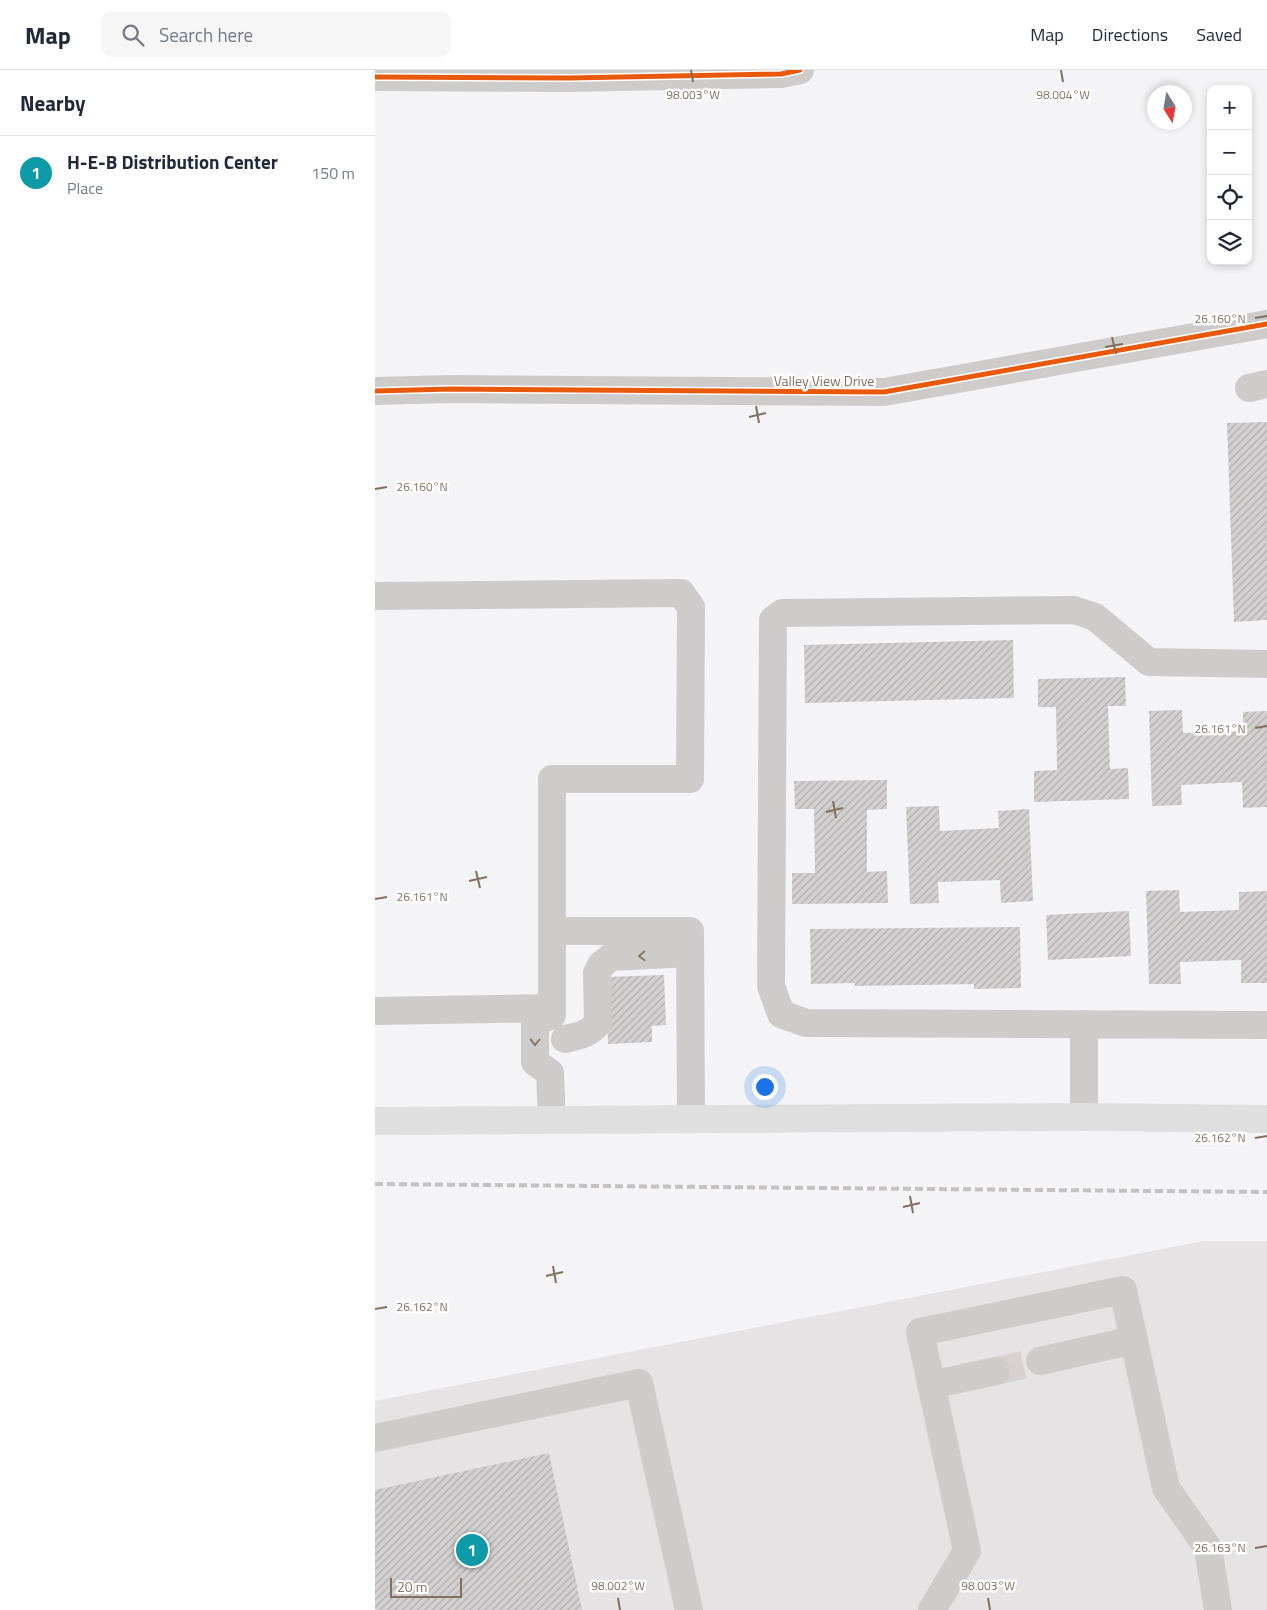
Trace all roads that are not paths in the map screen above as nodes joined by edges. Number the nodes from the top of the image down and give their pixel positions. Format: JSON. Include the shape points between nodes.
{"nodes":[{"id":1,"x":800,"y":70,"type":"edge"},
{"id":2,"x":375,"y":77,"type":"edge"},
{"id":3,"x":1267,"y":324,"type":"edge"},
{"id":4,"x":375,"y":392,"type":"edge"},
{"id":5,"x":375,"y":596,"type":"edge"},
{"id":6,"x":1267,"y":664,"type":"edge"},
{"id":7,"x":552,"y":931,"type":"junction"},
{"id":8,"x":690,"y":954,"type":"junction"},
{"id":9,"x":375,"y":1010,"type":"edge"},
{"id":10,"x":551,"y":1011,"type":"junction"},
{"id":11,"x":1084,"y":1024,"type":"junction"},
{"id":12,"x":1267,"y":1025,"type":"edge"},
{"id":13,"x":565,"y":1039,"type":"junction"},
{"id":14,"x":550,"y":1073,"type":"junction"},
{"id":15,"x":1084,"y":1117,"type":"junction"},
{"id":16,"x":691,"y":1119,"type":"junction"},
{"id":17,"x":1267,"y":1119,"type":"edge"},
{"id":18,"x":552,"y":1120,"type":"junction"},
{"id":19,"x":375,"y":1121,"type":"edge"},
{"id":20,"x":1134,"y":1340,"type":"junction"},
{"id":21,"x":1040,"y":1361,"type":"tunnel mouth"},
{"id":22,"x":996,"y":1371,"type":"tunnel mouth"},
{"id":23,"x":931,"y":1385,"type":"junction"},
{"id":24,"x":375,"y":1438,"type":"edge"},
{"id":25,"x":689,"y":1610,"type":"edge"},
{"id":26,"x":932,"y":1610,"type":"edge"},
{"id":27,"x":1218,"y":1610,"type":"edge"}],
"edges":[{"from":1,"to":2,"type":"street","via":[[781,74],[579,78]]},
{"from":3,"to":4,"type":"street","name":"Valley View Drive","via":[[884,392],[451,389]]},
{"from":5,"to":7,"type":"street","via":[[681,593],[691,607],[690,779],[552,779]]},
{"from":6,"to":11,"type":"street","via":[[1149,662],[1095,617],[1074,610],[782,612],[773,620],[771,986],[781,1014],[806,1023]]},
{"from":7,"to":8,"type":"street","via":[[690,931]]},
{"from":7,"to":10,"type":"street"},
{"from":8,"to":13,"type":"street","one_way":true,"via":[[611,957],[605,961],[597,973],[598,1023],[584,1034]]},
{"from":8,"to":16,"type":"street"},
{"from":9,"to":10,"type":"street"},
{"from":10,"to":13,"type":"street","via":[[565,1024]]},
{"from":10,"to":14,"type":"street","one_way":true,"via":[[535,1022],[535,1062]]},
{"from":11,"to":12,"type":"street"},
{"from":11,"to":15,"type":"street"},
{"from":13,"to":14,"type":"street","via":[[565,1062]]},
{"from":14,"to":18,"type":"street"},
{"from":15,"to":16,"type":"main road"},
{"from":15,"to":17,"type":"main road"},
{"from":16,"to":18,"type":"main road"},
{"from":18,"to":19,"type":"main road"},
{"from":20,"to":21,"type":"street"},
{"from":20,"to":23,"type":"street","via":[[1123,1290],[920,1332]]},
{"from":20,"to":27,"type":"street","via":[[1166,1488],[1208,1548]]},
{"from":22,"to":23,"type":"street"},
{"from":23,"to":26,"type":"street","via":[[967,1551]]},
{"from":24,"to":25,"type":"street","via":[[639,1383]]}]}
